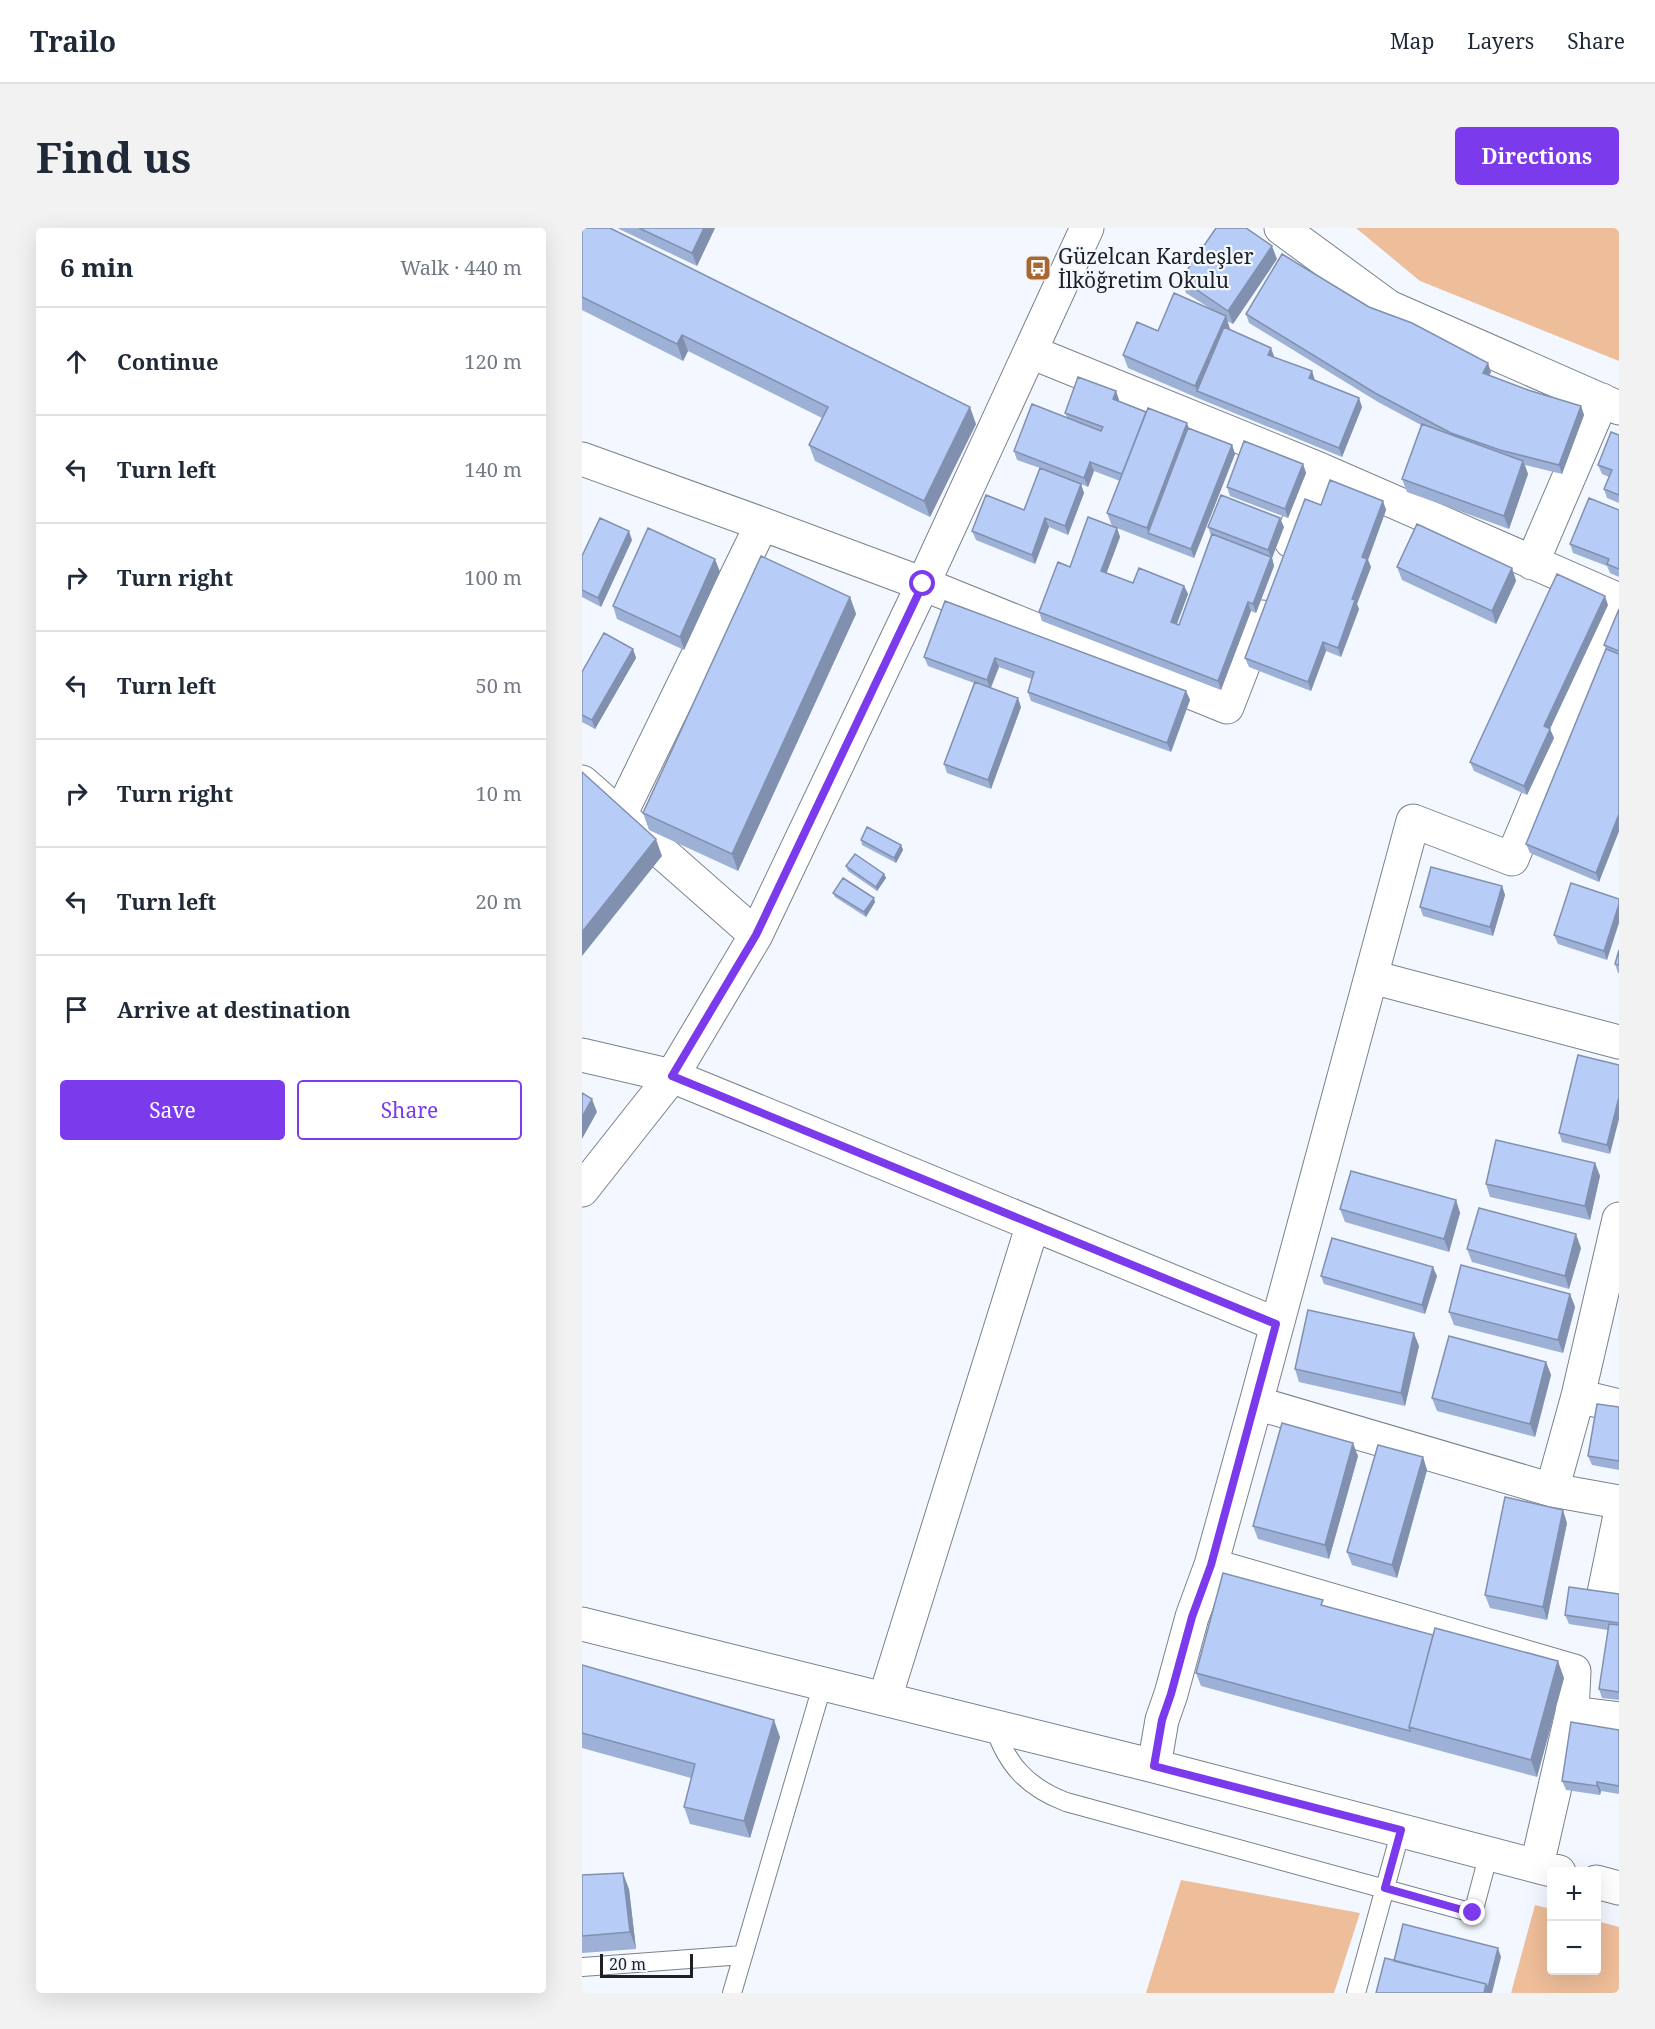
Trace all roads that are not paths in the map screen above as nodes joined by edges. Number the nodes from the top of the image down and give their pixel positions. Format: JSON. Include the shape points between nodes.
{"nodes":[{"id":1,"x":1087,"y":228,"type":"edge"},
{"id":2,"x":1281,"y":228,"type":"edge"},
{"id":3,"x":1031,"y":352,"type":"junction"},
{"id":4,"x":1610,"y":404,"type":"edge"},
{"id":5,"x":582,"y":459,"type":"edge"},
{"id":6,"x":1319,"y":469,"type":"junction"},
{"id":7,"x":762,"y":524,"type":"junction"},
{"id":8,"x":1532,"y":563,"type":"junction"},
{"id":9,"x":923,"y":584,"type":"junction"},
{"id":10,"x":1619,"y":602,"type":"edge"},
{"id":11,"x":582,"y":782,"type":"edge"},
{"id":12,"x":620,"y":815,"type":"junction"},
{"id":13,"x":756,"y":935,"type":"junction"},
{"id":14,"x":1371,"y":977,"type":"junction"},
{"id":15,"x":1619,"y":1042,"type":"edge"},
{"id":16,"x":582,"y":1055,"type":"edge"},
{"id":17,"x":672,"y":1076,"type":"junction"},
{"id":18,"x":582,"y":1190,"type":"edge"},
{"id":19,"x":1619,"y":1219,"type":"edge"},
{"id":20,"x":1033,"y":1224,"type":"junction"},
{"id":21,"x":1276,"y":1324,"type":"junction"},
{"id":22,"x":1578,"y":1396,"type":"junction"},
{"id":23,"x":1256,"y":1403,"type":"junction"},
{"id":24,"x":1619,"y":1406,"type":"edge"},
{"id":25,"x":1552,"y":1490,"type":"junction"},
{"id":26,"x":1619,"y":1502,"type":"edge"},
{"id":27,"x":1619,"y":1520,"type":"edge"},
{"id":28,"x":1211,"y":1565,"type":"junction"},
{"id":29,"x":1619,"y":1595,"type":"edge"},
{"id":30,"x":582,"y":1624,"type":"edge"},
{"id":31,"x":823,"y":1683,"type":"junction"},
{"id":32,"x":885,"y":1698,"type":"junction"},
{"id":33,"x":1572,"y":1713,"type":"junction"},
{"id":34,"x":1619,"y":1719,"type":"edge"},
{"id":35,"x":994,"y":1726,"type":"junction"},
{"id":36,"x":1154,"y":1766,"type":"junction"},
{"id":37,"x":1401,"y":1830,"type":"junction"},
{"id":38,"x":1489,"y":1853,"type":"junction"},
{"id":39,"x":1548,"y":1867,"type":"edge"},
{"id":40,"x":1547,"y":1868,"type":"edge"},
{"id":41,"x":1601,"y":1883,"type":"edge"},
{"id":42,"x":1385,"y":1888,"type":"junction"},
{"id":43,"x":1619,"y":1888,"type":"edge"},
{"id":44,"x":743,"y":1955,"type":"junction"},
{"id":45,"x":582,"y":1967,"type":"edge"},
{"id":46,"x":732,"y":1993,"type":"edge"},
{"id":47,"x":1356,"y":1993,"type":"edge"}],
"edges":[{"from":1,"to":3,"type":"street"},
{"from":2,"to":4,"type":"street","via":[[1389,307]]},
{"from":3,"to":6,"type":"street"},
{"from":3,"to":9,"type":"street"},
{"from":4,"to":8,"type":"street"},
{"from":5,"to":7,"type":"street"},
{"from":6,"to":8,"type":"street"},
{"from":6,"to":9,"type":"street","via":[[1227,706]]},
{"from":7,"to":9,"type":"street"},
{"from":7,"to":12,"type":"street"},
{"from":8,"to":10,"type":"street"},
{"from":9,"to":13,"type":"street"},
{"from":10,"to":14,"type":"street","via":[[1512,859],[1413,820]]},
{"from":11,"to":12,"type":"street"},
{"from":12,"to":13,"type":"street"},
{"from":13,"to":17,"type":"street"},
{"from":14,"to":15,"type":"street"},
{"from":14,"to":21,"type":"street"},
{"from":16,"to":17,"type":"street"},
{"from":17,"to":18,"type":"street"},
{"from":17,"to":20,"type":"street"},
{"from":19,"to":22,"type":"street"},
{"from":20,"to":21,"type":"street"},
{"from":20,"to":32,"type":"street"},
{"from":21,"to":23,"type":"street"},
{"from":22,"to":24,"type":"street"},
{"from":22,"to":25,"type":"street"},
{"from":23,"to":25,"type":"street"},
{"from":23,"to":28,"type":"street"},
{"from":25,"to":26,"type":"street"},
{"from":27,"to":29,"type":"street","via":[[1604,1593]]},
{"from":28,"to":33,"type":"street","via":[[1574,1671]]},
{"from":28,"to":36,"type":"street","via":[[1162,1720]]},
{"from":30,"to":31,"type":"street"},
{"from":31,"to":32,"type":"street"},
{"from":31,"to":44,"type":"lane"},
{"from":32,"to":35,"type":"street"},
{"from":33,"to":34,"type":"street"},
{"from":33,"to":39,"type":"street"},
{"from":35,"to":36,"type":"street"},
{"from":35,"to":42,"type":"lane","via":[[1000,1745],[1024,1778],[1051,1796]]},
{"from":36,"to":37,"type":"street"},
{"from":37,"to":38,"type":"street"},
{"from":37,"to":42,"type":"lane"},
{"from":38,"to":40,"type":"street"},
{"from":38,"to":42,"type":"lane","via":[[1473,1913]]},
{"from":41,"to":43,"type":"street"},
{"from":42,"to":47,"type":"lane"},
{"from":44,"to":45,"type":"lane"},
{"from":44,"to":46,"type":"lane"}]}
